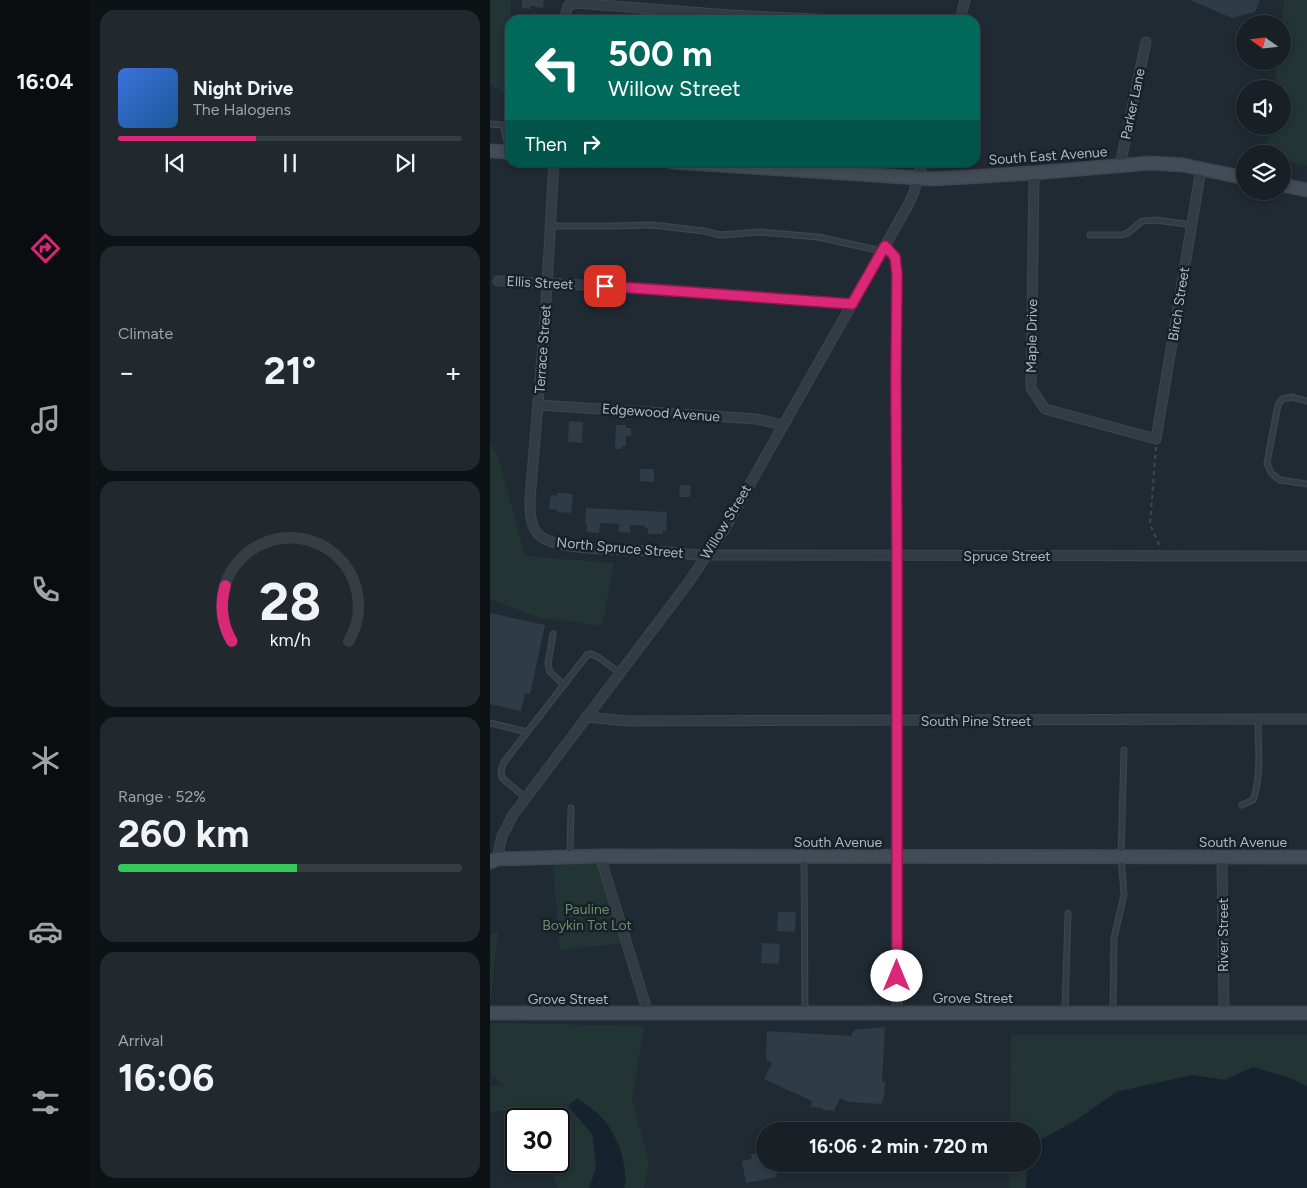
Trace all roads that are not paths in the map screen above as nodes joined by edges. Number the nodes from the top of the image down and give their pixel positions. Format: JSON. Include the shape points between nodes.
{"nodes":[{"id":1,"x":965,"y":0,"type":"edge"},
{"id":2,"x":565,"y":15,"type":"edge"},
{"id":3,"x":730,"y":15,"type":"edge"},
{"id":4,"x":961,"y":15,"type":"edge"},
{"id":5,"x":1146,"y":42,"type":"dead end"},
{"id":6,"x":490,"y":124,"type":"edge"},
{"id":7,"x":505,"y":133,"type":"edge"},
{"id":8,"x":490,"y":151,"type":"edge"},
{"id":9,"x":505,"y":152,"type":"edge"},
{"id":10,"x":1120,"y":165,"type":"junction"},
{"id":11,"x":554,"y":167,"type":"edge"},
{"id":12,"x":749,"y":167,"type":"edge"},
{"id":13,"x":921,"y":167,"type":"edge"},
{"id":14,"x":1202,"y":169,"type":"junction"},
{"id":15,"x":1034,"y":173,"type":"junction"},
{"id":16,"x":1236,"y":176,"type":"edge"},
{"id":17,"x":918,"y":178,"type":"junction"},
{"id":18,"x":1291,"y":187,"type":"edge"},
{"id":19,"x":1307,"y":190,"type":"edge"},
{"id":20,"x":1192,"y":225,"type":"junction"},
{"id":21,"x":550,"y":226,"type":"junction"},
{"id":22,"x":1090,"y":235,"type":"dead end"},
{"id":23,"x":883,"y":249,"type":"junction"},
{"id":24,"x":498,"y":281,"type":"dead end"},
{"id":25,"x":547,"y":284,"type":"junction"},
{"id":26,"x":852,"y":304,"type":"junction"},
{"id":27,"x":1307,"y":401,"type":"edge"},
{"id":28,"x":538,"y":405,"type":"junction"},
{"id":29,"x":782,"y":426,"type":"junction"},
{"id":30,"x":1156,"y":439,"type":"joint"},
{"id":31,"x":1307,"y":484,"type":"edge"},
{"id":32,"x":537,"y":533,"type":"joint"},
{"id":33,"x":706,"y":555,"type":"junction"},
{"id":34,"x":897,"y":556,"type":"junction"},
{"id":35,"x":1307,"y":556,"type":"edge"},
{"id":36,"x":553,"y":634,"type":"dead end"},
{"id":37,"x":620,"y":673,"type":"junction"},
{"id":38,"x":564,"y":685,"type":"junction"},
{"id":39,"x":586,"y":717,"type":"junction"},
{"id":40,"x":1307,"y":719,"type":"edge"},
{"id":41,"x":1258,"y":720,"type":"junction"},
{"id":42,"x":897,"y":721,"type":"junction"},
{"id":43,"x":490,"y":723,"type":"edge"},
{"id":44,"x":527,"y":732,"type":"junction"},
{"id":45,"x":1124,"y":750,"type":"dead end"},
{"id":46,"x":526,"y":798,"type":"junction"},
{"id":47,"x":1242,"y":805,"type":"dead end"},
{"id":48,"x":571,"y":808,"type":"dead end"},
{"id":49,"x":600,"y":856,"type":"junction"},
{"id":50,"x":1121,"y":856,"type":"junction"},
{"id":51,"x":570,"y":857,"type":"junction"},
{"id":52,"x":804,"y":857,"type":"junction"},
{"id":53,"x":897,"y":857,"type":"junction"},
{"id":54,"x":1222,"y":857,"type":"junction"},
{"id":55,"x":1307,"y":857,"type":"edge"},
{"id":56,"x":494,"y":860,"type":"edge"},
{"id":57,"x":1068,"y":913,"type":"dead end"},
{"id":58,"x":1065,"y":1012,"type":"junction"},
{"id":59,"x":1114,"y":1012,"type":"junction"},
{"id":60,"x":490,"y":1013,"type":"edge"},
{"id":61,"x":648,"y":1013,"type":"junction"},
{"id":62,"x":805,"y":1013,"type":"junction"},
{"id":63,"x":897,"y":1013,"type":"junction"},
{"id":64,"x":1224,"y":1013,"type":"junction"},
{"id":65,"x":1307,"y":1013,"type":"edge"}],
"edges":[{"from":1,"to":4,"type":"street"},
{"from":2,"to":3,"type":"street","via":[[568,6],[574,3]]},
{"from":5,"to":10,"type":"street","name":"Parker Lane"},
{"from":6,"to":7,"type":"lane","via":[[503,125]]},
{"from":8,"to":9,"type":"main road"},
{"from":10,"to":14,"type":"main road","name":"South East Avenue","via":[[1158,163]]},
{"from":10,"to":15,"type":"main road","name":"South East Avenue"},
{"from":11,"to":21,"type":"street","name":"Terrace Street"},
{"from":12,"to":17,"type":"main road","name":"South East Avenue"},
{"from":13,"to":17,"type":"street","name":"Willow Street"},
{"from":14,"to":16,"type":"main road","name":"South East Avenue"},
{"from":14,"to":20,"type":"street","name":"Birch Street"},
{"from":15,"to":17,"type":"main road","name":"South East Avenue"},
{"from":15,"to":30,"type":"street","name":"Maple Drive","via":[[1031,388],[1045,409]]},
{"from":17,"to":23,"type":"street","name":"Willow Street","via":[[907,206]]},
{"from":18,"to":19,"type":"main road"},
{"from":20,"to":22,"type":"lane","via":[[1142,221],[1122,235]]},
{"from":20,"to":30,"type":"street","name":"Birch Street"},
{"from":21,"to":23,"type":"lane","via":[[652,225],[720,235],[760,232],[818,237]]},
{"from":21,"to":25,"type":"street","name":"Terrace Street"},
{"from":23,"to":26,"type":"street","name":"Willow Street"},
{"from":23,"to":34,"type":"street","via":[[895,257],[897,274]]},
{"from":24,"to":25,"type":"street","name":"Ellis Street"},
{"from":25,"to":26,"type":"street","name":"Ellis Street"},
{"from":25,"to":28,"type":"street","name":"Terrace Street"},
{"from":26,"to":29,"type":"street","name":"Willow Street"},
{"from":27,"to":31,"type":"lane","via":[[1291,397],[1282,399],[1267,463],[1271,473],[1280,480]]},
{"from":28,"to":29,"type":"street","name":"Edgewood Avenue","via":[[757,419]]},
{"from":28,"to":32,"type":"street","name":"Terrace Street","via":[[530,500],[531,519]]},
{"from":29,"to":33,"type":"street","name":"Willow Street","via":[[724,530]]},
{"from":32,"to":33,"type":"street","name":"North Spruce Street","via":[[551,542],[581,547]]},
{"from":33,"to":34,"type":"street","name":"Spruce Street"},
{"from":33,"to":37,"type":"street","name":"Willow Street"},
{"from":34,"to":35,"type":"street","name":"Spruce Street"},
{"from":34,"to":42,"type":"street"},
{"from":36,"to":38,"type":"lane","via":[[548,664],[550,672]]},
{"from":37,"to":38,"type":"lane","via":[[591,654]]},
{"from":37,"to":39,"type":"street","name":"Willow Street"},
{"from":38,"to":44,"type":"lane"},
{"from":39,"to":42,"type":"street","name":"South Pine Street","via":[[628,721]]},
{"from":39,"to":46,"type":"street","name":"Willow Street"},
{"from":40,"to":41,"type":"street","name":"South Pine Street"},
{"from":41,"to":42,"type":"street","name":"South Pine Street"},
{"from":41,"to":47,"type":"lane","via":[[1255,794],[1253,800]]},
{"from":42,"to":53,"type":"street"},
{"from":43,"to":44,"type":"lane"},
{"from":44,"to":46,"type":"lane","via":[[501,770],[502,778]]},
{"from":45,"to":50,"type":"lane"},
{"from":46,"to":56,"type":"street","name":"Willow Street","via":[[507,825]]},
{"from":48,"to":51,"type":"lane"},
{"from":49,"to":51,"type":"main road","name":"South Avenue"},
{"from":49,"to":52,"type":"main road","name":"South Avenue"},
{"from":49,"to":61,"type":"street"},
{"from":50,"to":53,"type":"main road","name":"South Avenue"},
{"from":50,"to":54,"type":"main road","name":"South Avenue"},
{"from":50,"to":59,"type":"lane","via":[[1124,895],[1114,938]]},
{"from":51,"to":56,"type":"main road","name":"South Avenue"},
{"from":52,"to":53,"type":"main road","name":"South Avenue"},
{"from":52,"to":62,"type":"lane"},
{"from":53,"to":63,"type":"street"},
{"from":54,"to":55,"type":"main road","name":"South Avenue"},
{"from":54,"to":64,"type":"street","name":"River Street"},
{"from":57,"to":58,"type":"lane"},
{"from":58,"to":59,"type":"main road","name":"Grove Street"},
{"from":58,"to":63,"type":"main road","name":"Grove Street"},
{"from":59,"to":64,"type":"main road","name":"Grove Street"},
{"from":60,"to":61,"type":"main road","name":"Grove Street"},
{"from":61,"to":62,"type":"main road","name":"Grove Street"},
{"from":62,"to":63,"type":"main road","name":"Grove Street"},
{"from":64,"to":65,"type":"main road","name":"Grove Street"}]}
